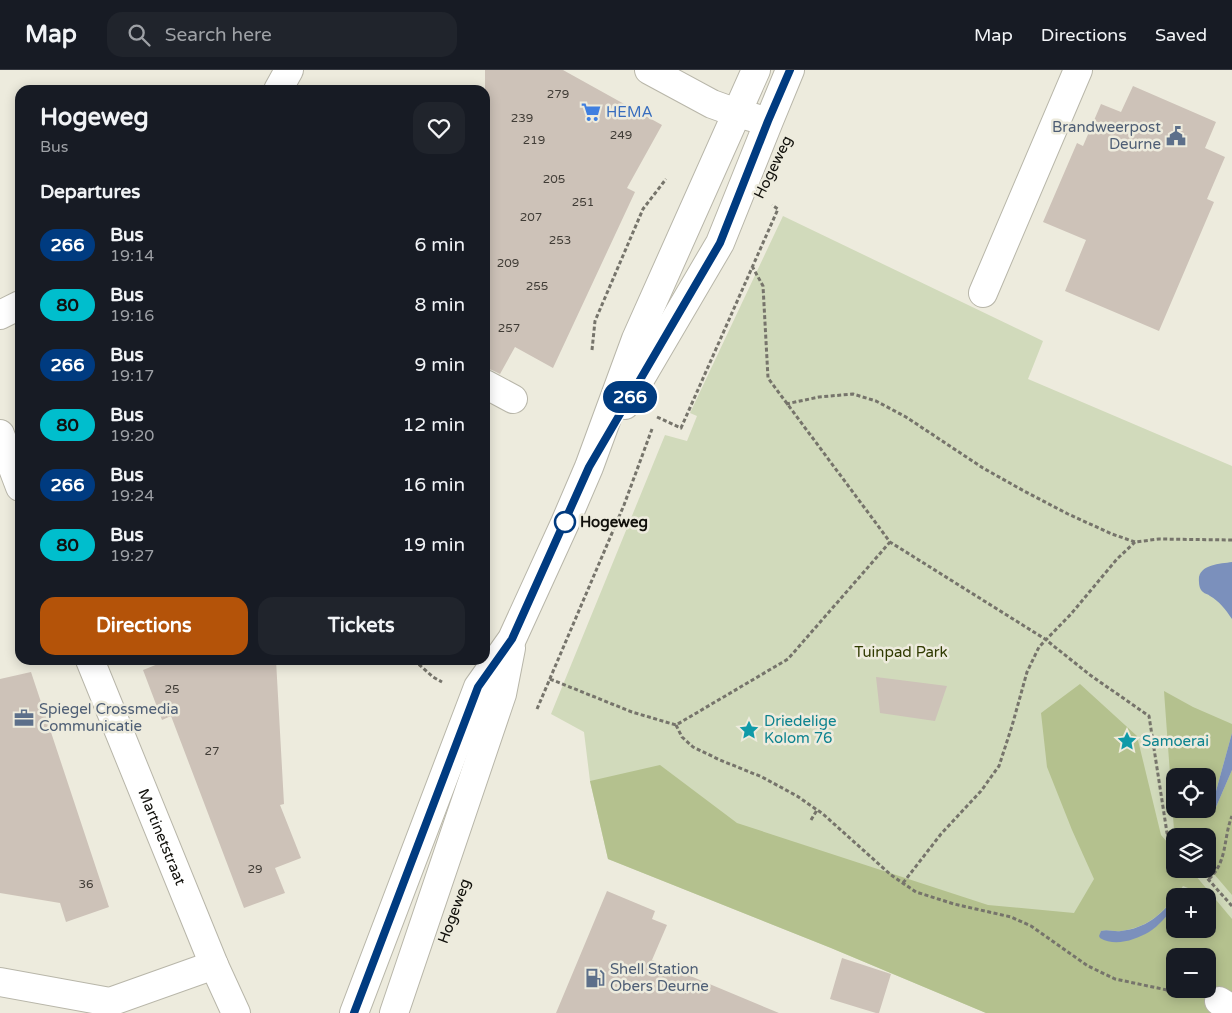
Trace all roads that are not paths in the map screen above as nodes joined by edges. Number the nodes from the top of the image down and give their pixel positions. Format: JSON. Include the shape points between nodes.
{"nodes":[{"id":1,"x":289,"y":70,"type":"edge"},
{"id":2,"x":649,"y":70,"type":"edge"},
{"id":3,"x":756,"y":70,"type":"edge"},
{"id":4,"x":790,"y":70,"type":"edge"},
{"id":5,"x":1078,"y":70,"type":"edge"},
{"id":6,"x":281,"y":85,"type":"edge"},
{"id":7,"x":737,"y":113,"type":"junction"},
{"id":8,"x":768,"y":121,"type":"junction"},
{"id":9,"x":983,"y":293,"type":"dead end"},
{"id":10,"x":15,"y":307,"type":"edge"},
{"id":11,"x":0,"y":314,"type":"edge"},
{"id":12,"x":490,"y":387,"type":"edge"},
{"id":13,"x":512,"y":399,"type":"dead end"},
{"id":14,"x":0,"y":434,"type":"edge"},
{"id":15,"x":589,"y":467,"type":"junction"},
{"id":16,"x":15,"y":474,"type":"edge"},
{"id":17,"x":512,"y":639,"type":"junction"},
{"id":18,"x":92,"y":665,"type":"edge"},
{"id":19,"x":214,"y":965,"type":"junction"},
{"id":20,"x":0,"y":982,"type":"edge"},
{"id":21,"x":236,"y":1013,"type":"edge"},
{"id":22,"x":354,"y":1013,"type":"edge"},
{"id":23,"x":394,"y":1013,"type":"edge"}],
"edges":[{"from":1,"to":6,"type":"street"},
{"from":2,"to":7,"type":"street","via":[[712,104]]},
{"from":3,"to":7,"type":"street","name":"Hogeweg"},
{"from":4,"to":8,"type":"street","name":"Hogeweg"},
{"from":5,"to":9,"type":"street"},
{"from":7,"to":8,"type":"street"},
{"from":7,"to":15,"type":"street","name":"Hogeweg","via":[[636,339]]},
{"from":8,"to":15,"type":"street","name":"Hogeweg","via":[[720,243]]},
{"from":10,"to":11,"type":"street"},
{"from":12,"to":13,"type":"street"},
{"from":14,"to":16,"type":"street"},
{"from":15,"to":17,"type":"street","name":"Hogeweg"},
{"from":17,"to":22,"type":"street","name":"Hogeweg","via":[[478,687]]},
{"from":17,"to":23,"type":"street","name":"Hogeweg","via":[[502,694]]},
{"from":18,"to":19,"type":"street","name":"Martinetstraat"},
{"from":19,"to":20,"type":"street","via":[[110,1002]]},
{"from":19,"to":21,"type":"street","name":"Martinetstraat"}]}
